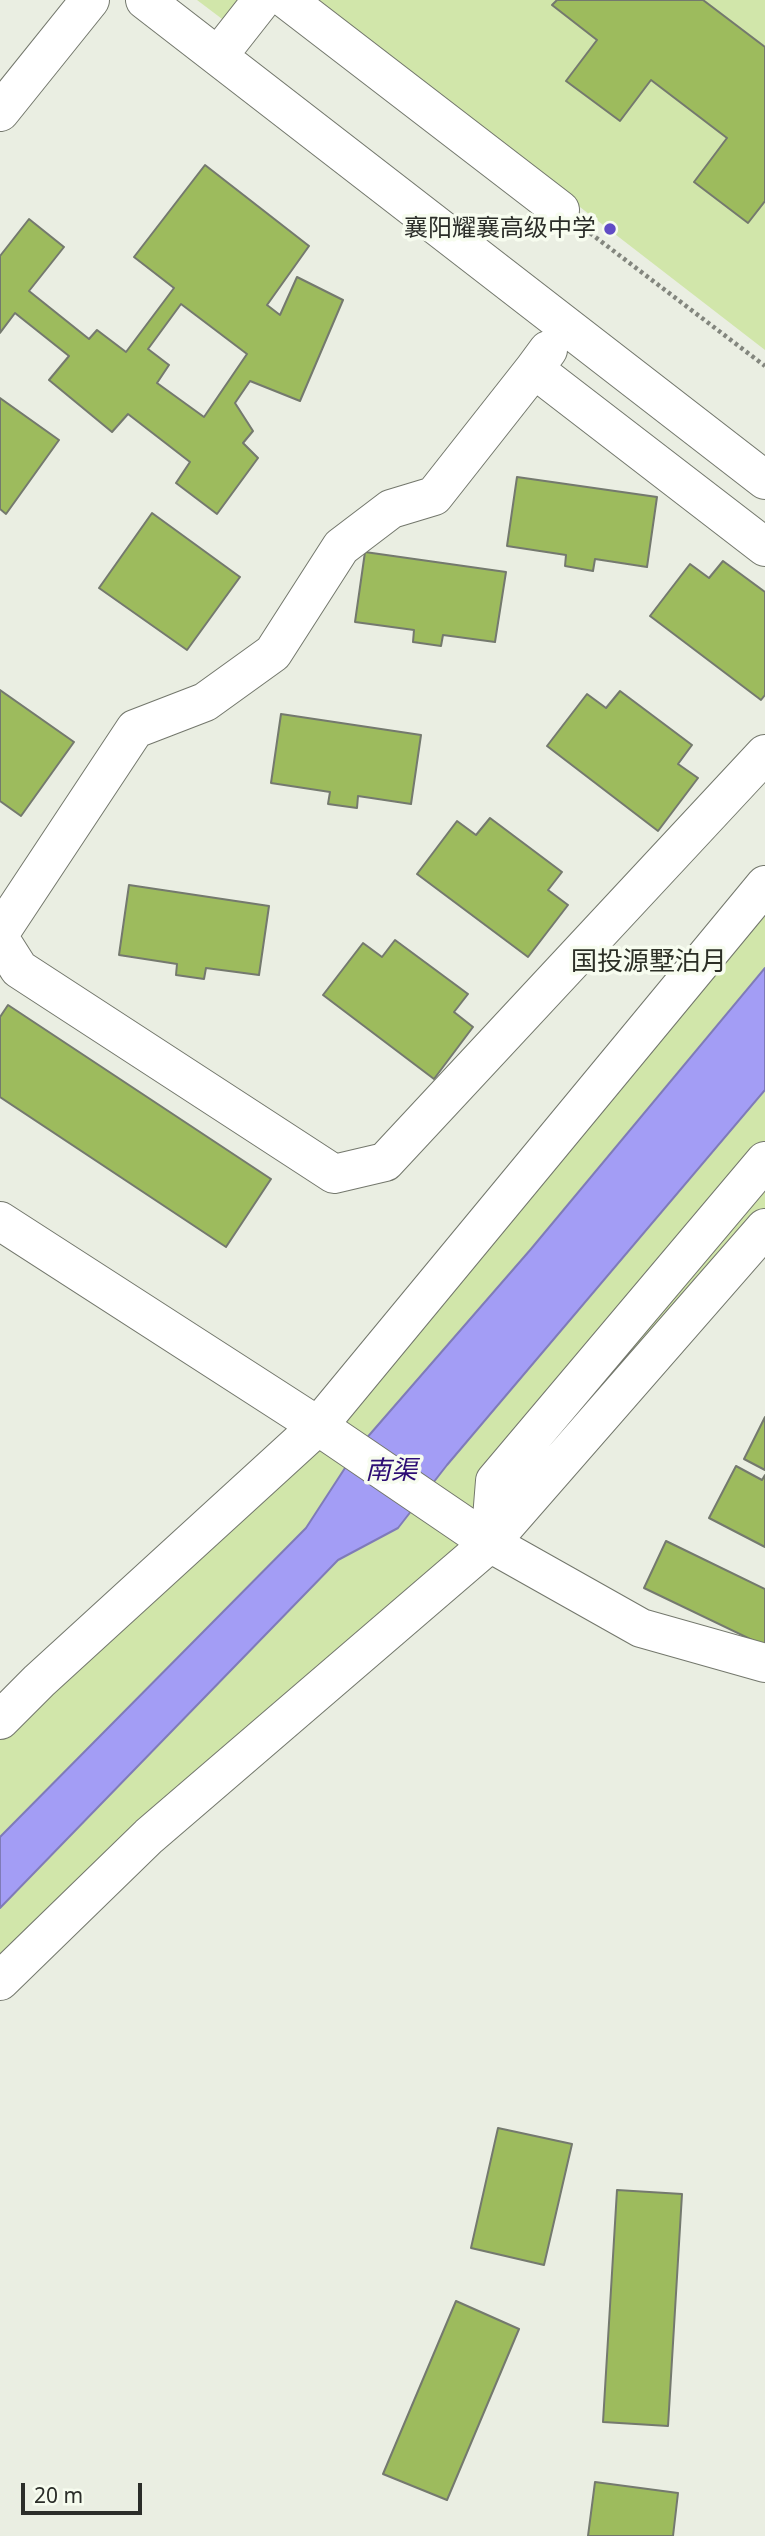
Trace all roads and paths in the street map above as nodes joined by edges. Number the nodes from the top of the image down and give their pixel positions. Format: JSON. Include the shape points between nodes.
{"nodes":[{"id":1,"x":90,"y":0,"type":"edge"},
{"id":2,"x":145,"y":0,"type":"edge"},
{"id":3,"x":262,"y":0,"type":"edge"},
{"id":4,"x":287,"y":0,"type":"edge"},
{"id":5,"x":218,"y":56,"type":"junction"},
{"id":6,"x":0,"y":112,"type":"edge"},
{"id":7,"x":560,"y":211,"type":"joint"},
{"id":8,"x":566,"y":325,"type":"junction"},
{"id":9,"x":765,"y":366,"type":"edge"},
{"id":10,"x":534,"y":369,"type":"junction"},
{"id":11,"x":765,"y":480,"type":"edge"},
{"id":12,"x":765,"y":547,"type":"edge"},
{"id":13,"x":765,"y":754,"type":"edge"},
{"id":14,"x":765,"y":885,"type":"edge"},
{"id":15,"x":0,"y":933,"type":"edge"},
{"id":16,"x":0,"y":939,"type":"edge"},
{"id":17,"x":765,"y":1161,"type":"edge"},
{"id":18,"x":0,"y":1221,"type":"edge"},
{"id":19,"x":765,"y":1228,"type":"edge"},
{"id":20,"x":318,"y":1426,"type":"junction"},
{"id":21,"x":490,"y":1543,"type":"junction"},
{"id":22,"x":765,"y":1662,"type":"edge"},
{"id":23,"x":0,"y":1720,"type":"edge"},
{"id":24,"x":0,"y":1981,"type":"edge"}],
"edges":[{"from":1,"to":6,"type":"street"},
{"from":2,"to":5,"type":"street"},
{"from":3,"to":5,"type":"street"},
{"from":4,"to":7,"type":"street"},
{"from":5,"to":8,"type":"street"},
{"from":7,"to":9,"type":"path"},
{"from":8,"to":10,"type":"street"},
{"from":8,"to":11,"type":"street"},
{"from":10,"to":12,"type":"street"},
{"from":10,"to":15,"type":"street","via":[[434,496],[391,509],[341,547],[273,653],[205,702],[135,729]]},
{"from":13,"to":16,"type":"street","via":[[386,1162],[334,1174],[19,969]]},
{"from":14,"to":20,"type":"street"},
{"from":17,"to":21,"type":"street","via":[[495,1481]]},
{"from":18,"to":20,"type":"street"},
{"from":19,"to":21,"type":"street"},
{"from":20,"to":21,"type":"street"},
{"from":20,"to":23,"type":"street"},
{"from":21,"to":22,"type":"street","via":[[641,1628]]},
{"from":21,"to":24,"type":"street","via":[[149,1836]]}]}
